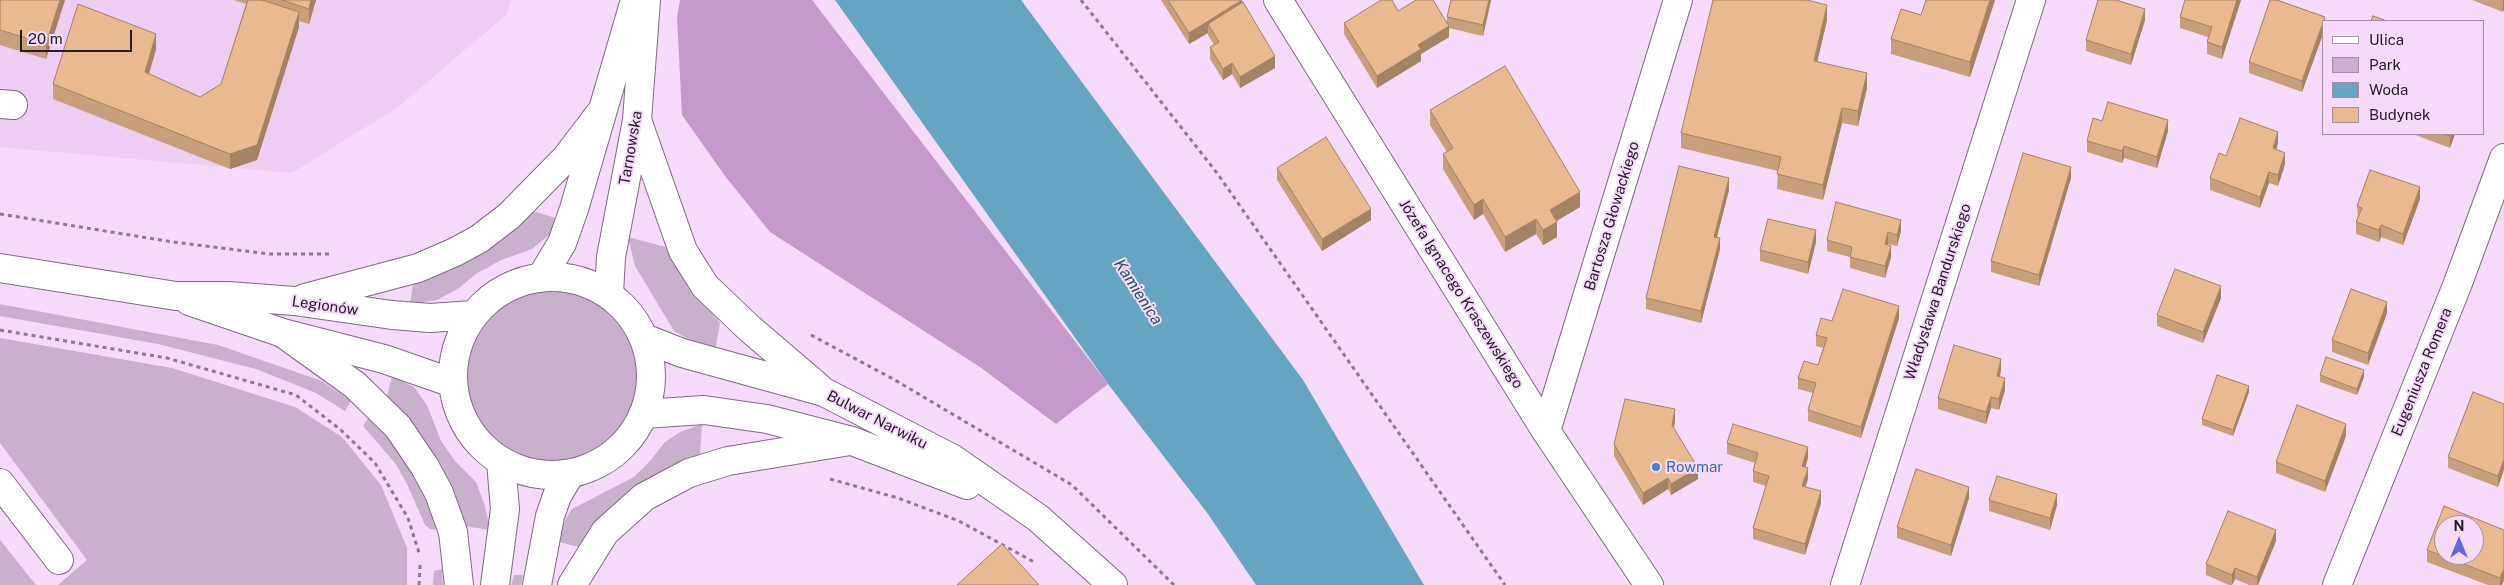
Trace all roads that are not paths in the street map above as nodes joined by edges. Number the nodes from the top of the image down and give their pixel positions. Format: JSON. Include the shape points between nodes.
{"nodes":[{"id":1,"x":635,"y":0,"type":"edge"},
{"id":2,"x":646,"y":0,"type":"edge"},
{"id":3,"x":1278,"y":0,"type":"edge"},
{"id":4,"x":1678,"y":0,"type":"edge"},
{"id":5,"x":2031,"y":0,"type":"edge"},
{"id":6,"x":601,"y":112,"type":"junction"},
{"id":7,"x":638,"y":120,"type":"junction"},
{"id":8,"x":2504,"y":158,"type":"edge"},
{"id":9,"x":0,"y":268,"type":"edge"},
{"id":10,"x":540,"y":278,"type":"junction"},
{"id":11,"x":609,"y":294,"type":"junction"},
{"id":12,"x":176,"y":296,"type":"junction"},
{"id":13,"x":294,"y":301,"type":"junction"},
{"id":14,"x":473,"y":315,"type":"junction"},
{"id":15,"x":283,"y":333,"type":"junction"},
{"id":16,"x":644,"y":338,"type":"junction"},
{"id":17,"x":450,"y":382,"type":"junction"},
{"id":18,"x":824,"y":392,"type":"junction"},
{"id":19,"x":643,"y":414,"type":"junction"},
{"id":20,"x":1546,"y":431,"type":"junction"},
{"id":21,"x":852,"y":441,"type":"junction"},
{"id":22,"x":501,"y":462,"type":"junction"},
{"id":23,"x":570,"y":474,"type":"junction"},
{"id":24,"x":0,"y":483,"type":"edge"},
{"id":25,"x":1038,"y":518,"type":"junction"},
{"id":26,"x":60,"y":560,"type":"dead end"},
{"id":27,"x":459,"y":585,"type":"edge"},
{"id":28,"x":495,"y":585,"type":"edge"},
{"id":29,"x":537,"y":585,"type":"edge"},
{"id":30,"x":572,"y":585,"type":"edge"},
{"id":31,"x":1113,"y":585,"type":"edge"},
{"id":32,"x":1649,"y":585,"type":"edge"},
{"id":33,"x":1845,"y":585,"type":"edge"},
{"id":34,"x":2337,"y":585,"type":"edge"}],
"edges":[{"from":1,"to":6,"type":"main road"},
{"from":2,"to":7,"type":"main road","name":"Tarnowska"},
{"from":3,"to":20,"type":"main road","name":"Józefa Ignacego Kraszewskiego"},
{"from":4,"to":20,"type":"main road","name":"Bartosza Głowackiego"},
{"from":5,"to":33,"type":"main road","name":"Władysława Bandurskiego"},
{"from":6,"to":10,"type":"main road","via":[[590,158],[562,243]]},
{"from":6,"to":13,"type":"main road","via":[[566,158],[509,216],[479,239],[418,268]]},
{"from":7,"to":11,"type":"main road","name":"Tarnowska","via":[[610,257]]},
{"from":7,"to":18,"type":"main road","via":[[683,251],[705,286]]},
{"from":8,"to":34,"type":"main road","name":"Eugeniusza Romera","via":[[2458,283]]},
{"from":9,"to":12,"type":"main road","name":"Legionów"},
{"from":10,"to":11,"type":"main road","via":[[572,279]]},
{"from":10,"to":14,"type":"main road","via":[[515,284],[492,297]]},
{"from":11,"to":16,"type":"main road","via":[[629,314]]},
{"from":12,"to":13,"type":"main road","name":"Legionów"},
{"from":12,"to":15,"type":"main road","name":"Legionów"},
{"from":13,"to":14,"type":"main road","name":"Legionów","via":[[430,318]]},
{"from":14,"to":17,"type":"main road","via":[[460,338]]},
{"from":15,"to":17,"type":"main road","name":"Legionów","via":[[384,359]]},
{"from":15,"to":27,"type":"main road","via":[[355,385],[398,427],[439,493],[452,532]]},
{"from":16,"to":18,"type":"main road","name":"Bulwar Narwiku","via":[[682,353]]},
{"from":16,"to":19,"type":"main road","via":[[651,367],[650,397]]},
{"from":17,"to":22,"type":"main road","via":[[462,420],[478,444]]},
{"from":18,"to":25,"type":"main road","name":"Bulwar Narwiku","via":[[953,459]]},
{"from":19,"to":21,"type":"main road","name":"Bulwar Narwiku","via":[[704,410],[810,429]]},
{"from":19,"to":23,"type":"main road","via":[[639,425],[620,450],[593,468]]},
{"from":20,"to":32,"type":"main road","name":"Józefa Ignacego Kraszewskiego"},
{"from":21,"to":25,"type":"main road","name":"Bulwar Narwiku","via":[[949,477]]},
{"from":21,"to":30,"type":"main road","via":[[728,461],[689,472],[644,497],[605,532]]},
{"from":22,"to":23,"type":"main road","via":[[546,476]]},
{"from":22,"to":28,"type":"main road","via":[[505,509]]},
{"from":23,"to":29,"type":"main road","via":[[550,516]]},
{"from":24,"to":26,"type":"main road"},
{"from":25,"to":31,"type":"main road","name":"Bulwar Narwiku"}]}
